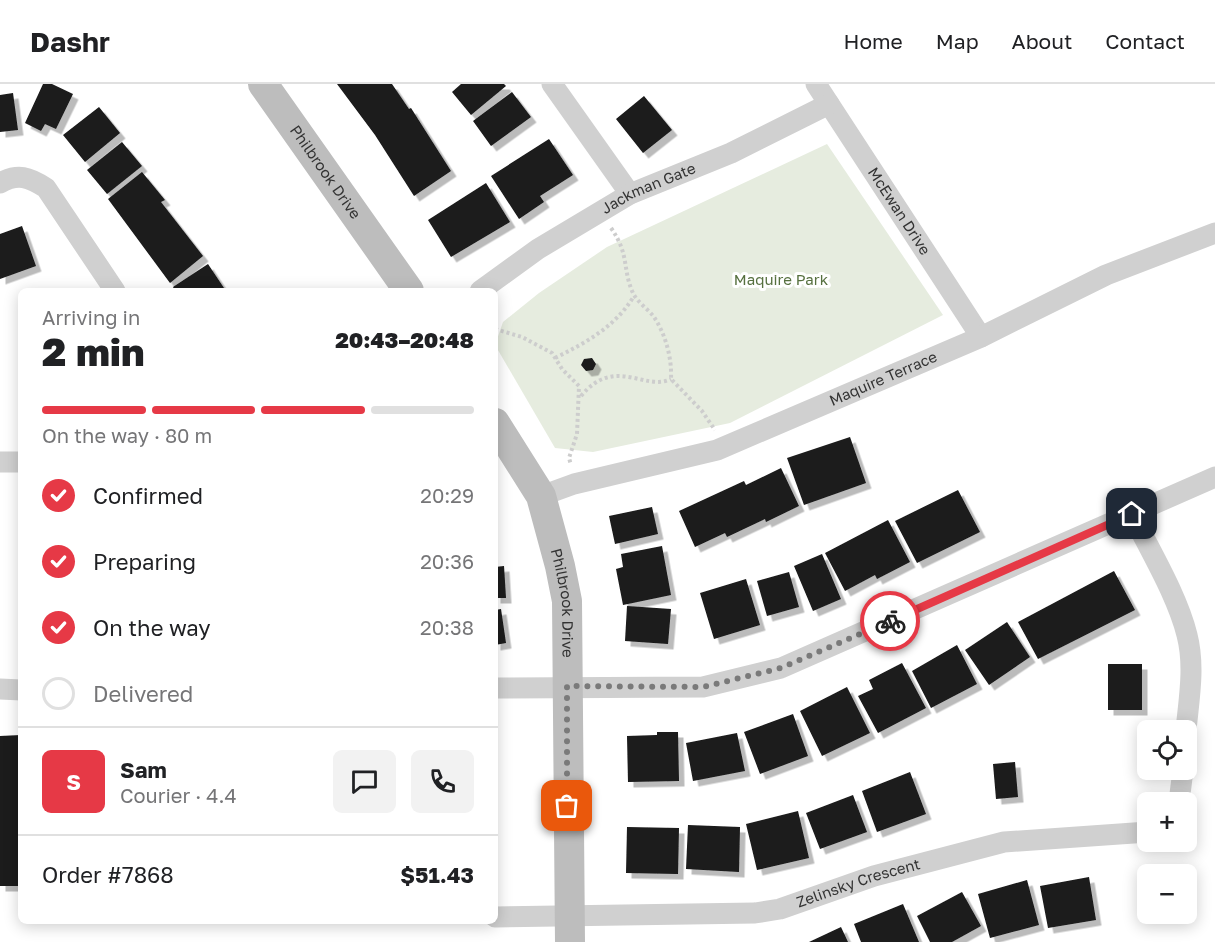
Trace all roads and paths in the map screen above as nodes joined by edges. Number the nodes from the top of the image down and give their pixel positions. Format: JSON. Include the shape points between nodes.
{"nodes":[{"id":1,"x":262,"y":84,"type":"edge"},
{"id":2,"x":552,"y":84,"type":"edge"},
{"id":3,"x":816,"y":84,"type":"edge"},
{"id":4,"x":828,"y":104,"type":"junction"},
{"id":5,"x":0,"y":183,"type":"edge"},
{"id":6,"x":630,"y":194,"type":"junction"},
{"id":7,"x":600,"y":212,"type":"junction"},
{"id":8,"x":1215,"y":233,"type":"edge"},
{"id":9,"x":113,"y":288,"type":"edge"},
{"id":10,"x":407,"y":288,"type":"edge"},
{"id":11,"x":484,"y":288,"type":"edge"},
{"id":12,"x":634,"y":296,"type":"junction"},
{"id":13,"x":498,"y":330,"type":"edge"},
{"id":14,"x":981,"y":337,"type":"junction"},
{"id":15,"x":555,"y":358,"type":"junction"},
{"id":16,"x":671,"y":379,"type":"junction"},
{"id":17,"x":580,"y":396,"type":"junction"},
{"id":18,"x":498,"y":428,"type":"edge"},
{"id":19,"x":724,"y":446,"type":"junction"},
{"id":20,"x":0,"y":462,"type":"edge"},
{"id":21,"x":18,"y":462,"type":"edge"},
{"id":22,"x":1215,"y":477,"type":"edge"},
{"id":23,"x":574,"y":484,"type":"junction"},
{"id":24,"x":541,"y":496,"type":"junction"},
{"id":25,"x":1132,"y":514,"type":"junction"},
{"id":26,"x":567,"y":686,"type":"junction"},
{"id":27,"x":498,"y":688,"type":"edge"},
{"id":28,"x":0,"y":689,"type":"edge"},
{"id":29,"x":18,"y":690,"type":"edge"},
{"id":30,"x":1187,"y":720,"type":"edge"},
{"id":31,"x":1137,"y":833,"type":"edge"},
{"id":32,"x":498,"y":917,"type":"edge"},
{"id":33,"x":569,"y":929,"type":"edge"}],
"edges":[{"from":1,"to":10,"type":"street","name":"Philbrook Drive"},
{"from":2,"to":6,"type":"street"},
{"from":3,"to":4,"type":"street","name":"McEwan Drive"},
{"from":4,"to":6,"type":"street","name":"Jackman Gate","via":[[731,153]]},
{"from":4,"to":14,"type":"street","name":"McEwan Drive"},
{"from":5,"to":9,"type":"street","via":[[10,177],[28,177],[46,188]]},
{"from":6,"to":7,"type":"street","name":"Jackman Gate"},
{"from":7,"to":11,"type":"street","name":"Jackman Gate","via":[[538,249]]},
{"from":7,"to":12,"type":"path","via":[[624,249]]},
{"from":8,"to":14,"type":"street","name":"Maquire Terrace","via":[[1106,275]]},
{"from":12,"to":15,"type":"path","via":[[620,316],[591,340]]},
{"from":12,"to":16,"type":"path","via":[[655,319],[672,362]]},
{"from":13,"to":15,"type":"path","via":[[522,337]]},
{"from":14,"to":19,"type":"street","name":"Maquire Terrace"},
{"from":15,"to":17,"type":"path","via":[[579,386]]},
{"from":16,"to":17,"type":"path","via":[[665,382],[630,375],[611,376],[590,385]]},
{"from":16,"to":19,"type":"path","via":[[711,422]]},
{"from":17,"to":23,"type":"path","via":[[577,434],[569,458]]},
{"from":18,"to":24,"type":"street","name":"Philbrook Drive"},
{"from":19,"to":23,"type":"street","name":"Maquire Terrace"},
{"from":20,"to":21,"type":"street"},
{"from":22,"to":25,"type":"street"},
{"from":23,"to":24,"type":"street","name":"Maquire Terrace"},
{"from":24,"to":26,"type":"street","name":"Philbrook Drive","via":[[567,601]]},
{"from":25,"to":26,"type":"street","via":[[781,668],[703,687]]},
{"from":25,"to":30,"type":"street","via":[[1188,636],[1192,669]]},
{"from":26,"to":27,"type":"street"},
{"from":26,"to":33,"type":"street","name":"Philbrook Drive"},
{"from":28,"to":29,"type":"street"},
{"from":31,"to":33,"type":"street","name":"Zelinsky Crescent","via":[[1004,842],[874,876],[780,909]]},
{"from":32,"to":33,"type":"street","name":"Zelinsky Crescent"}]}
